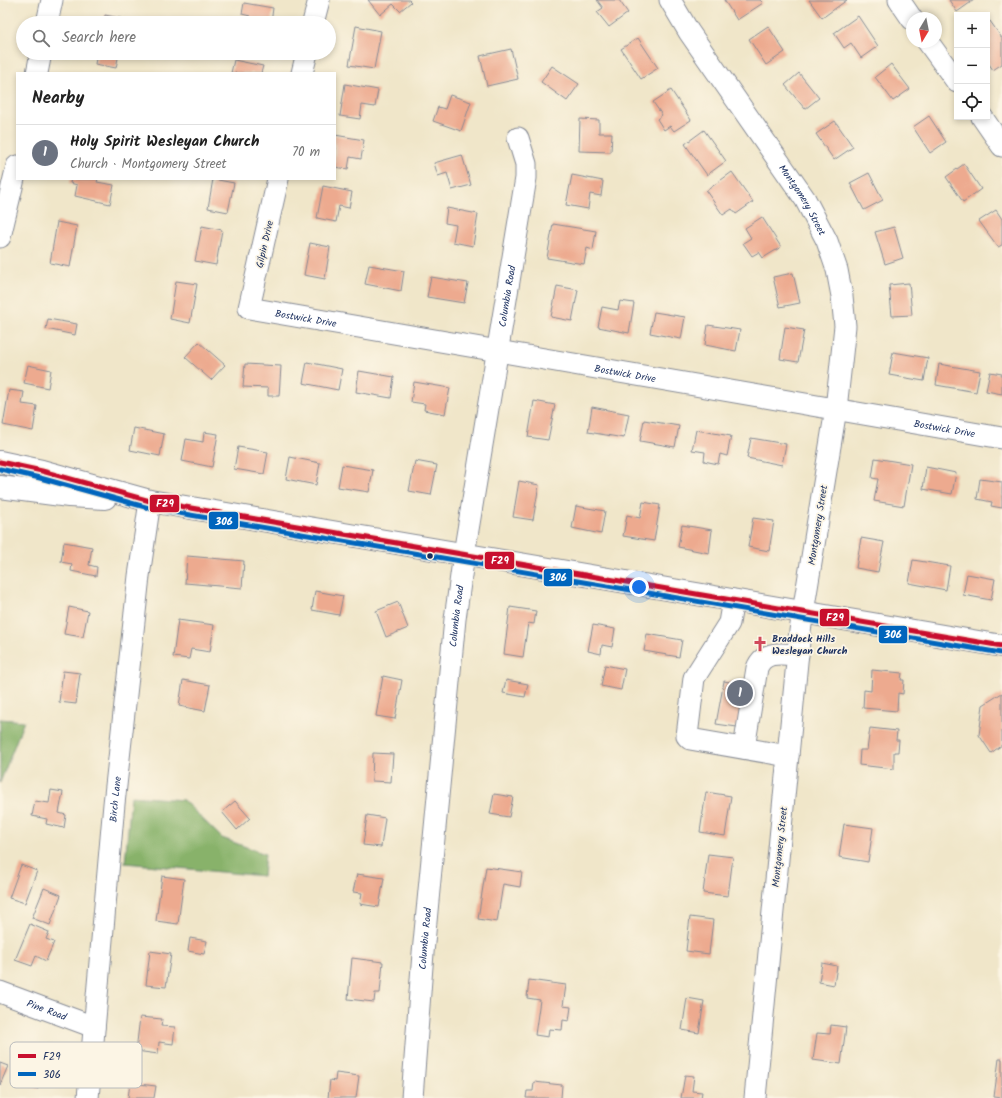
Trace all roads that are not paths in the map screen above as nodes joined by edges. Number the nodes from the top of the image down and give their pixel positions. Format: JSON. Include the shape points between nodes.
{"nodes":[{"id":1,"x":52,"y":0,"type":"edge"},
{"id":2,"x":318,"y":0,"type":"edge"},
{"id":3,"x":670,"y":0,"type":"edge"},
{"id":4,"x":899,"y":0,"type":"edge"},
{"id":5,"x":907,"y":12,"type":"edge"},
{"id":6,"x":49,"y":16,"type":"edge"},
{"id":7,"x":315,"y":16,"type":"edge"},
{"id":8,"x":932,"y":48,"type":"edge"},
{"id":9,"x":40,"y":60,"type":"edge"},
{"id":10,"x":305,"y":60,"type":"edge"},
{"id":11,"x":37,"y":72,"type":"edge"},
{"id":12,"x":302,"y":72,"type":"edge"},
{"id":13,"x":954,"y":78,"type":"edge"},
{"id":14,"x":984,"y":120,"type":"edge"},
{"id":15,"x":518,"y":138,"type":"dead end"},
{"id":16,"x":1002,"y":146,"type":"edge"},
{"id":17,"x":16,"y":170,"type":"edge"},
{"id":18,"x":278,"y":180,"type":"edge"},
{"id":19,"x":0,"y":237,"type":"edge"},
{"id":20,"x":249,"y":308,"type":"joint"},
{"id":21,"x":497,"y":351,"type":"junction"},
{"id":22,"x":836,"y":409,"type":"junction"},
{"id":23,"x":1002,"y":438,"type":"edge"},
{"id":24,"x":0,"y":462,"type":"edge"},
{"id":25,"x":0,"y":487,"type":"edge"},
{"id":26,"x":150,"y":501,"type":"junction"},
{"id":27,"x":464,"y":554,"type":"junction"},
{"id":28,"x":733,"y":600,"type":"junction"},
{"id":29,"x":802,"y":612,"type":"junction"},
{"id":30,"x":1002,"y":646,"type":"edge"},
{"id":31,"x":798,"y":655,"type":"junction"},
{"id":32,"x":744,"y":748,"type":"junction"},
{"id":33,"x":788,"y":756,"type":"junction"},
{"id":34,"x":0,"y":992,"type":"edge"},
{"id":35,"x":94,"y":1026,"type":"junction"},
{"id":36,"x":93,"y":1042,"type":"edge"},
{"id":37,"x":89,"y":1088,"type":"edge"},
{"id":38,"x":88,"y":1098,"type":"edge"},
{"id":39,"x":412,"y":1098,"type":"edge"},
{"id":40,"x":756,"y":1098,"type":"edge"}],
"edges":[{"from":1,"to":6,"type":"street"},
{"from":2,"to":7,"type":"street"},
{"from":3,"to":22,"type":"street","name":"Montgomery Street","via":[[689,32],[805,199],[827,240],[841,290],[845,326]]},
{"from":4,"to":5,"type":"street"},
{"from":8,"to":13,"type":"street"},
{"from":9,"to":11,"type":"street"},
{"from":10,"to":12,"type":"street"},
{"from":14,"to":16,"type":"street"},
{"from":15,"to":21,"type":"street","name":"Columbia Road","via":[[526,164],[526,178]]},
{"from":17,"to":19,"type":"street"},
{"from":18,"to":20,"type":"street","name":"Gilpin Drive"},
{"from":20,"to":21,"type":"street","name":"Bostwick Drive"},
{"from":21,"to":22,"type":"street","name":"Bostwick Drive"},
{"from":21,"to":27,"type":"street","name":"Columbia Road"},
{"from":22,"to":23,"type":"street","name":"Bostwick Drive"},
{"from":22,"to":29,"type":"street","name":"Montgomery Street"},
{"from":24,"to":26,"type":"main road"},
{"from":25,"to":26,"type":"main road","via":[[69,496]]},
{"from":26,"to":27,"type":"main road"},
{"from":26,"to":35,"type":"street","name":"Birch Lane","via":[[126,691]]},
{"from":27,"to":28,"type":"main road"},
{"from":27,"to":39,"type":"street","name":"Columbia Road","via":[[455,619],[424,937]]},
{"from":28,"to":29,"type":"main road"},
{"from":28,"to":32,"type":"street","via":[[729,623],[694,678],[687,736],[690,739]]},
{"from":29,"to":30,"type":"main road"},
{"from":29,"to":31,"type":"street","name":"Montgomery Street"},
{"from":31,"to":32,"type":"street","via":[[775,654],[760,661]]},
{"from":31,"to":33,"type":"street","name":"Montgomery Street"},
{"from":32,"to":33,"type":"street"},
{"from":33,"to":40,"type":"street","name":"Montgomery Street"},
{"from":34,"to":35,"type":"street","name":"Pine Road"},
{"from":35,"to":36,"type":"street","name":"Birch Lane"},
{"from":37,"to":38,"type":"street","name":"Birch Lane"}]}
